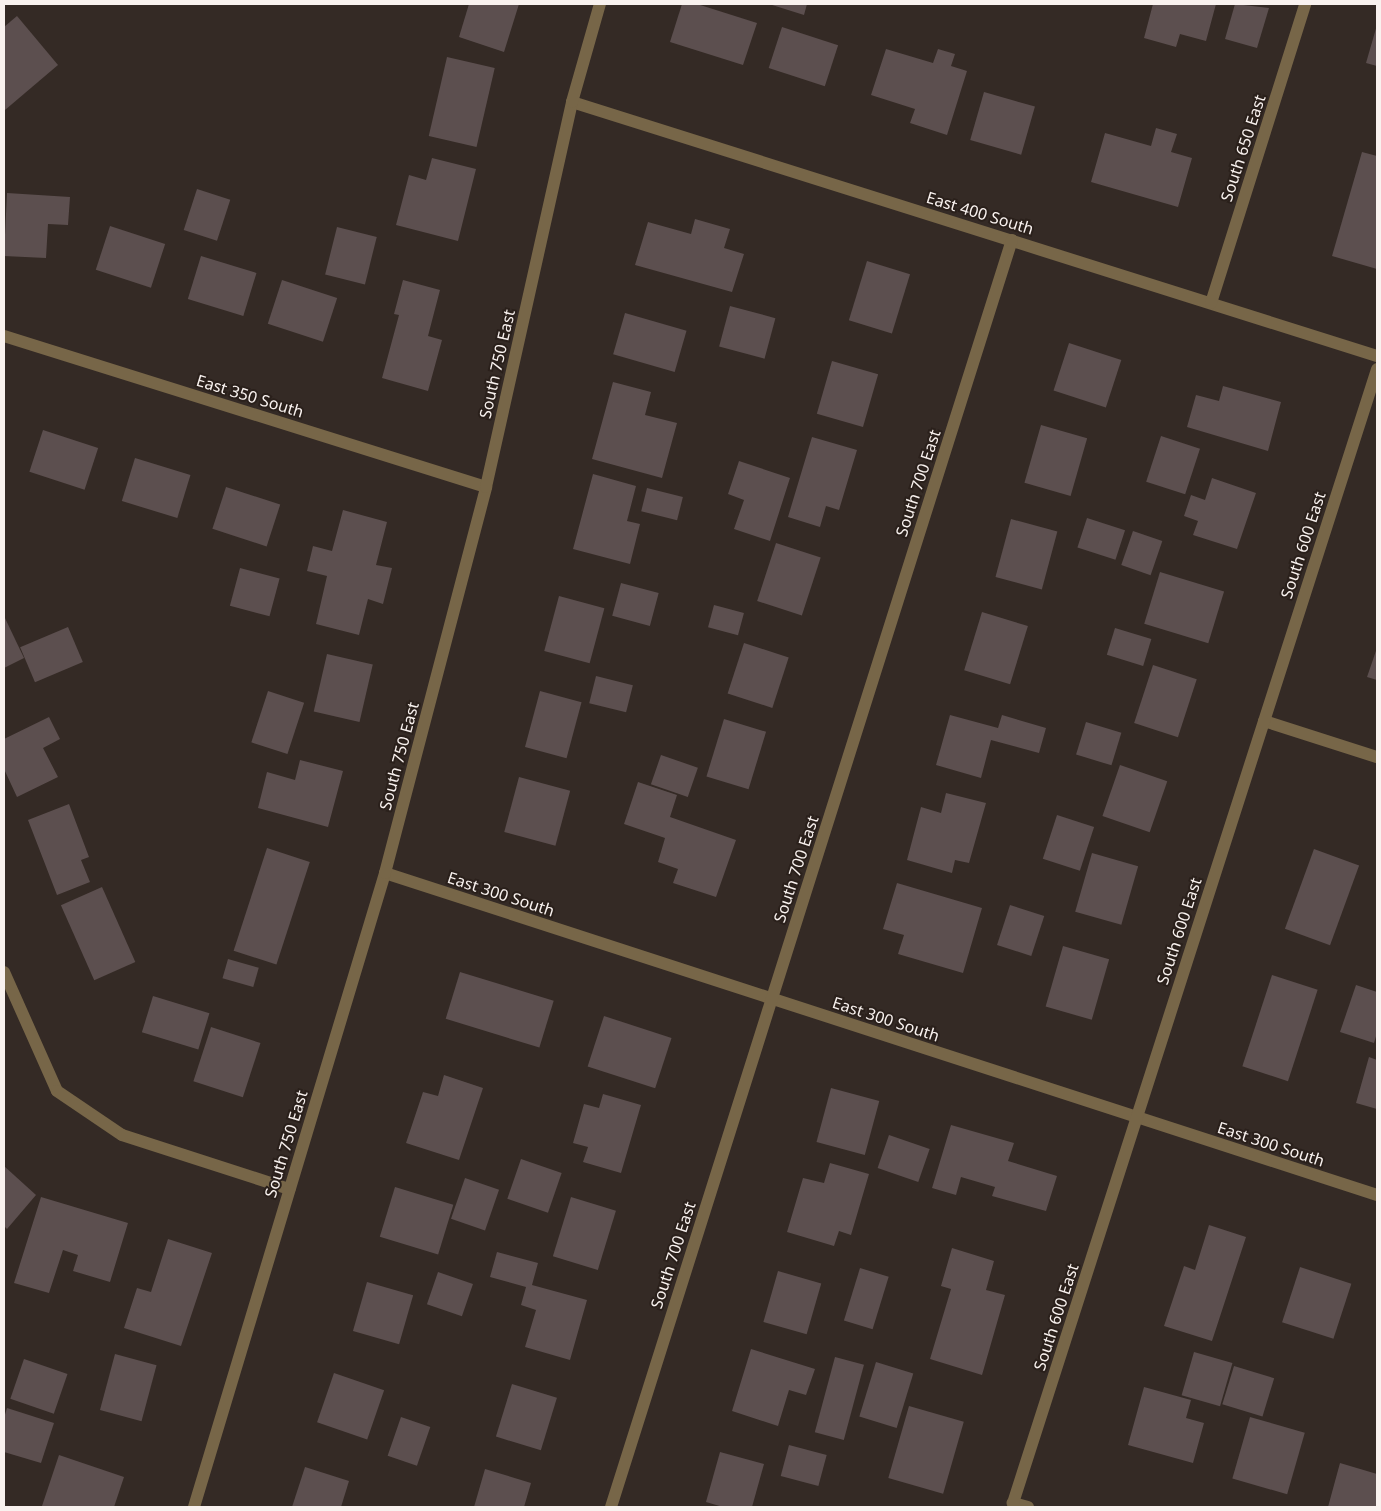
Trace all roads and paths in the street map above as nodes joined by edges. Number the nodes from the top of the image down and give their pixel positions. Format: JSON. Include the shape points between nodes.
{"nodes":[{"id":1,"x":600,"y":4,"type":"edge"},
{"id":2,"x":1305,"y":4,"type":"edge"},
{"id":3,"x":572,"y":102,"type":"junction"},
{"id":4,"x":1012,"y":240,"type":"junction"},
{"id":5,"x":1211,"y":303,"type":"junction"},
{"id":6,"x":4,"y":336,"type":"edge"},
{"id":7,"x":1377,"y":356,"type":"edge"},
{"id":8,"x":1377,"y":369,"type":"edge"},
{"id":9,"x":486,"y":487,"type":"junction"},
{"id":10,"x":1264,"y":721,"type":"junction"},
{"id":11,"x":1377,"y":757,"type":"edge"},
{"id":12,"x":385,"y":873,"type":"junction"},
{"id":13,"x":4,"y":972,"type":"edge"},
{"id":14,"x":772,"y":999,"type":"junction"},
{"id":15,"x":1137,"y":1117,"type":"junction"},
{"id":16,"x":289,"y":1189,"type":"junction"},
{"id":17,"x":1377,"y":1195,"type":"edge"},
{"id":18,"x":194,"y":1507,"type":"edge"},
{"id":19,"x":610,"y":1507,"type":"edge"},
{"id":20,"x":1028,"y":1507,"type":"edge"}],
"edges":[{"from":1,"to":3,"type":"street","name":"South 750 East"},
{"from":2,"to":5,"type":"street","name":"South 650 East"},
{"from":3,"to":4,"type":"street","name":"East 400 South"},
{"from":3,"to":9,"type":"street","name":"South 750 East"},
{"from":4,"to":5,"type":"street","name":"East 400 South"},
{"from":4,"to":14,"type":"street","name":"South 700 East"},
{"from":5,"to":7,"type":"street","name":"East 400 South"},
{"from":6,"to":9,"type":"street","name":"East 350 South"},
{"from":8,"to":10,"type":"street","name":"South 600 East"},
{"from":9,"to":12,"type":"street","name":"South 750 East"},
{"from":10,"to":11,"type":"street"},
{"from":10,"to":15,"type":"street","name":"South 600 East"},
{"from":12,"to":14,"type":"street","name":"East 300 South"},
{"from":12,"to":16,"type":"street","name":"South 750 East"},
{"from":13,"to":16,"type":"street","via":[[57,1091],[122,1135]]},
{"from":14,"to":15,"type":"street","name":"East 300 South"},
{"from":14,"to":19,"type":"street","name":"South 700 East"},
{"from":15,"to":17,"type":"street","name":"East 300 South"},
{"from":15,"to":20,"type":"street","name":"South 600 East","via":[[1012,1503]]},
{"from":16,"to":18,"type":"street","name":"South 750 East"}]}
